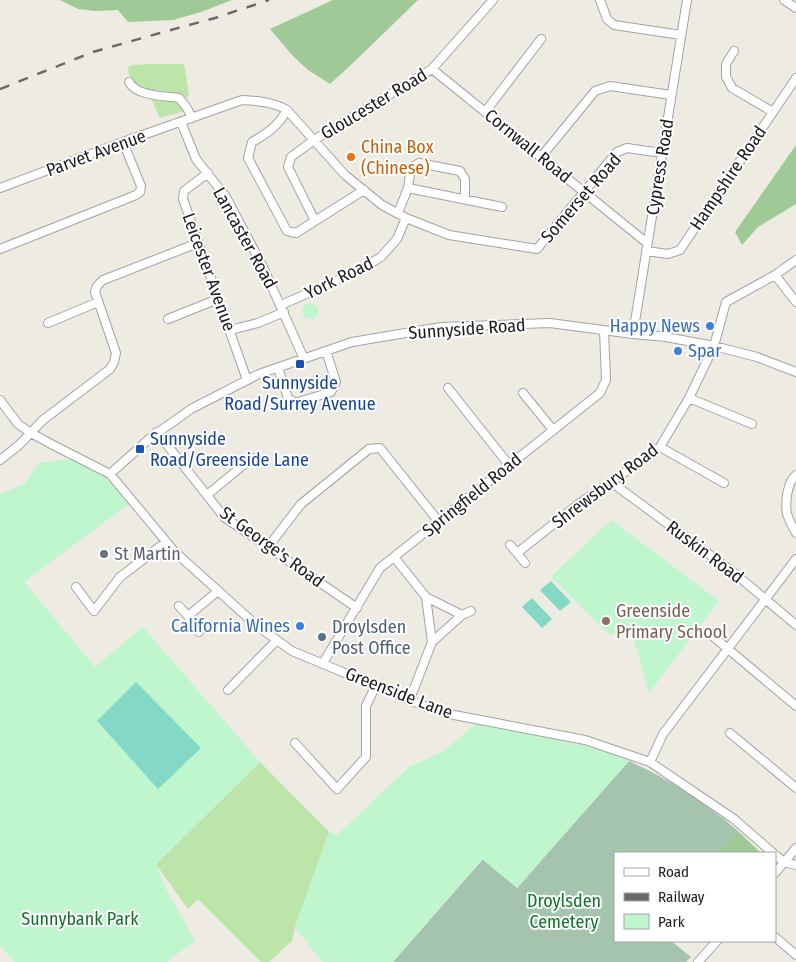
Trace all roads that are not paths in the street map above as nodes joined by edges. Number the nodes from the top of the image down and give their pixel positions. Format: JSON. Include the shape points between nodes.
{"nodes":[{"id":1,"x":493,"y":0,"type":"edge"},
{"id":2,"x":600,"y":0,"type":"edge"},
{"id":3,"x":687,"y":0,"type":"edge"},
{"id":4,"x":784,"y":0,"type":"edge"},
{"id":5,"x":796,"y":8,"type":"edge"},
{"id":6,"x":681,"y":35,"type":"junction"},
{"id":7,"x":541,"y":40,"type":"dead end"},
{"id":8,"x":734,"y":51,"type":"dead end"},
{"id":9,"x":432,"y":68,"type":"junction"},
{"id":10,"x":796,"y":78,"type":"edge"},
{"id":11,"x":129,"y":82,"type":"dead end"},
{"id":12,"x":671,"y":95,"type":"junction"},
{"id":13,"x":287,"y":110,"type":"junction"},
{"id":14,"x":485,"y":112,"type":"junction"},
{"id":15,"x":773,"y":112,"type":"junction"},
{"id":16,"x":192,"y":118,"type":"junction"},
{"id":17,"x":181,"y":122,"type":"junction"},
{"id":18,"x":314,"y":140,"type":"junction"},
{"id":19,"x":123,"y":142,"type":"junction"},
{"id":20,"x":662,"y":153,"type":"junction"},
{"id":21,"x":541,"y":157,"type":"junction"},
{"id":22,"x":208,"y":173,"type":"junction"},
{"id":23,"x":0,"y":188,"type":"edge"},
{"id":24,"x":408,"y":188,"type":"junction"},
{"id":25,"x":364,"y":190,"type":"junction"},
{"id":26,"x":584,"y":191,"type":"junction"},
{"id":27,"x":465,"y":199,"type":"junction"},
{"id":28,"x":502,"y":207,"type":"dead end"},
{"id":29,"x":398,"y":213,"type":"junction"},
{"id":30,"x":406,"y":218,"type":"junction"},
{"id":31,"x":315,"y":221,"type":"junction"},
{"id":32,"x":198,"y":243,"type":"junction"},
{"id":33,"x":647,"y":247,"type":"junction"},
{"id":34,"x":0,"y":249,"type":"edge"},
{"id":35,"x":796,"y":260,"type":"edge"},
{"id":36,"x":774,"y":274,"type":"junction"},
{"id":37,"x":218,"y":299,"type":"junction"},
{"id":38,"x":98,"y":302,"type":"junction"},
{"id":39,"x":796,"y":302,"type":"edge"},
{"id":40,"x":283,"y":309,"type":"junction"},
{"id":41,"x":168,"y":319,"type":"dead end"},
{"id":42,"x":48,"y":323,"type":"dead end"},
{"id":43,"x":230,"y":330,"type":"junction"},
{"id":44,"x":604,"y":330,"type":"junction"},
{"id":45,"x":633,"y":334,"type":"junction"},
{"id":46,"x":714,"y":346,"type":"junction"},
{"id":47,"x":326,"y":351,"type":"junction"},
{"id":48,"x":304,"y":359,"type":"junction"},
{"id":49,"x":278,"y":368,"type":"junction"},
{"id":50,"x":796,"y":372,"type":"edge"},
{"id":51,"x":247,"y":380,"type":"junction"},
{"id":52,"x":448,"y":388,"type":"dead end"},
{"id":53,"x":523,"y":393,"type":"dead end"},
{"id":54,"x":689,"y":398,"type":"junction"},
{"id":55,"x":0,"y":400,"type":"edge"},
{"id":56,"x":752,"y":424,"type":"dead end"},
{"id":57,"x":553,"y":430,"type":"junction"},
{"id":58,"x":157,"y":432,"type":"junction"},
{"id":59,"x":30,"y":433,"type":"junction"},
{"id":60,"x":660,"y":447,"type":"junction"},
{"id":61,"x":252,"y":458,"type":"dead end"},
{"id":62,"x":0,"y":460,"type":"edge"},
{"id":63,"x":509,"y":465,"type":"junction"},
{"id":64,"x":110,"y":474,"type":"junction"},
{"id":65,"x":796,"y":475,"type":"edge"},
{"id":66,"x":612,"y":482,"type":"junction"},
{"id":67,"x":724,"y":483,"type":"dead end"},
{"id":68,"x":207,"y":495,"type":"junction"},
{"id":69,"x":439,"y":522,"type":"junction"},
{"id":70,"x":796,"y":533,"type":"edge"},
{"id":71,"x":166,"y":542,"type":"junction"},
{"id":72,"x":510,"y":545,"type":"dead end"},
{"id":73,"x":268,"y":547,"type":"junction"},
{"id":74,"x":518,"y":553,"type":"junction"},
{"id":75,"x":394,"y":557,"type":"junction"},
{"id":76,"x":796,"y":559,"type":"edge"},
{"id":77,"x":525,"y":563,"type":"dead end"},
{"id":78,"x":76,"y":587,"type":"dead end"},
{"id":79,"x":218,"y":591,"type":"junction"},
{"id":80,"x":426,"y":597,"type":"junction"},
{"id":81,"x":765,"y":599,"type":"junction"},
{"id":82,"x":179,"y":606,"type":"dead end"},
{"id":83,"x":356,"y":608,"type":"junction"},
{"id":84,"x":471,"y":611,"type":"dead end"},
{"id":85,"x":462,"y":615,"type":"junction"},
{"id":86,"x":188,"y":616,"type":"junction"},
{"id":87,"x":796,"y":625,"type":"edge"},
{"id":88,"x":199,"y":632,"type":"dead end"},
{"id":89,"x":709,"y":632,"type":"dead end"},
{"id":90,"x":277,"y":640,"type":"junction"},
{"id":91,"x":432,"y":642,"type":"junction"},
{"id":92,"x":728,"y":648,"type":"junction"},
{"id":93,"x":323,"y":663,"type":"junction"},
{"id":94,"x":376,"y":685,"type":"junction"},
{"id":95,"x":228,"y":690,"type":"dead end"},
{"id":96,"x":410,"y":700,"type":"junction"},
{"id":97,"x":796,"y":706,"type":"edge"},
{"id":98,"x":730,"y":733,"type":"dead end"},
{"id":99,"x":295,"y":743,"type":"dead end"},
{"id":100,"x":650,"y":762,"type":"junction"},
{"id":101,"x":796,"y":788,"type":"edge"},
{"id":102,"x":796,"y":848,"type":"edge"},
{"id":103,"x":772,"y":852,"type":"edge"},
{"id":104,"x":776,"y":856,"type":"edge"},
{"id":105,"x":784,"y":862,"type":"junction"},
{"id":106,"x":796,"y":865,"type":"edge"},
{"id":107,"x":776,"y":872,"type":"edge"},
{"id":108,"x":776,"y":938,"type":"edge"},
{"id":109,"x":716,"y":942,"type":"edge"},
{"id":110,"x":796,"y":956,"type":"edge"},
{"id":111,"x":703,"y":960,"type":"edge"}],
"edges":[{"from":1,"to":9,"type":"street","name":"Gloucester Road"},
{"from":2,"to":6,"type":"street","via":[[607,20],[614,25]]},
{"from":3,"to":6,"type":"street","name":"Cypress Road"},
{"from":4,"to":5,"type":"street"},
{"from":6,"to":12,"type":"street","name":"Cypress Road"},
{"from":7,"to":14,"type":"street"},
{"from":8,"to":15,"type":"street","via":[[726,64],[726,77],[732,88]]},
{"from":9,"to":14,"type":"street","name":"Cornwall Road"},
{"from":9,"to":18,"type":"street","name":"Gloucester Road"},
{"from":10,"to":15,"type":"street","name":"Hampshire Road"},
{"from":11,"to":16,"type":"street","via":[[139,92],[179,98]]},
{"from":12,"to":20,"type":"street","name":"Cypress Road"},
{"from":12,"to":21,"type":"street","via":[[610,86],[595,91]]},
{"from":13,"to":16,"type":"street","name":"Somerset Road","via":[[270,102],[242,100]]},
{"from":13,"to":18,"type":"street","name":"Somerset Road"},
{"from":13,"to":31,"type":"street","via":[[266,135],[252,142],[248,158],[286,231],[296,233]]},
{"from":14,"to":21,"type":"street","name":"Cornwall Road"},
{"from":15,"to":33,"type":"street","name":"Hampshire Road","via":[[680,250],[668,254]]},
{"from":16,"to":17,"type":"street","name":"Parvet Avenue"},
{"from":17,"to":19,"type":"street","name":"Parvet Avenue"},
{"from":17,"to":22,"type":"street","name":"Lancaster Road","via":[[196,159]]},
{"from":18,"to":25,"type":"street","name":"Somerset Road","via":[[345,175]]},
{"from":18,"to":31,"type":"street","name":"Gloucester Road","via":[[291,157],[288,167]]},
{"from":19,"to":23,"type":"street","name":"Parvet Avenue"},
{"from":19,"to":34,"type":"street","via":[[140,192]]},
{"from":20,"to":26,"type":"street","name":"Somerset Road","via":[[627,148],[617,152]]},
{"from":20,"to":33,"type":"street","name":"Cypress Road"},
{"from":21,"to":26,"type":"street","name":"Cornwall Road"},
{"from":22,"to":32,"type":"street","name":"Leicester Avenue","via":[[184,191],[183,199]]},
{"from":22,"to":40,"type":"street","name":"Lancaster Road","via":[[226,197]]},
{"from":24,"to":27,"type":"street"},
{"from":24,"to":27,"type":"street","via":[[411,168],[419,163],[452,169],[460,171],[465,179]]},
{"from":24,"to":29,"type":"street"},
{"from":25,"to":29,"type":"street","name":"Somerset Road"},
{"from":25,"to":31,"type":"street"},
{"from":26,"to":30,"type":"street","name":"Somerset Road","via":[[537,248],[449,235]]},
{"from":26,"to":33,"type":"street","name":"Cornwall Road"},
{"from":27,"to":28,"type":"street"},
{"from":29,"to":30,"type":"street","name":"Somerset Road"},
{"from":30,"to":40,"type":"street","name":"York Road","via":[[397,239],[381,258]]},
{"from":32,"to":37,"type":"street","name":"Leicester Avenue"},
{"from":32,"to":38,"type":"street","via":[[103,280],[96,286]]},
{"from":33,"to":45,"type":"street","name":"Cypress Road"},
{"from":35,"to":36,"type":"street","name":"Shrewsbury Road"},
{"from":36,"to":39,"type":"street"},
{"from":36,"to":46,"type":"street","name":"Shrewsbury Road","via":[[726,302]]},
{"from":37,"to":41,"type":"street"},
{"from":37,"to":43,"type":"street","name":"Leicester Avenue"},
{"from":38,"to":42,"type":"street"},
{"from":38,"to":59,"type":"street","via":[[115,349],[114,362]]},
{"from":40,"to":43,"type":"street","name":"York Road","via":[[258,323]]},
{"from":40,"to":48,"type":"street","name":"Lancaster Road"},
{"from":43,"to":51,"type":"street","name":"Leicester Avenue"},
{"from":44,"to":45,"type":"street","name":"Sunnyside Road"},
{"from":44,"to":47,"type":"street","name":"Sunnyside Road","via":[[550,323],[441,327],[352,342]]},
{"from":44,"to":57,"type":"street","name":"Springfield Road","via":[[606,380],[600,393]]},
{"from":45,"to":46,"type":"street","name":"Sunnyside Road"},
{"from":46,"to":50,"type":"street","name":"Sunnyside Road","via":[[757,357]]},
{"from":46,"to":54,"type":"street","name":"Shrewsbury Road"},
{"from":47,"to":48,"type":"street","name":"Sunnyside Road"},
{"from":47,"to":49,"type":"street","via":[[336,382],[331,392],[295,403],[288,398]]},
{"from":48,"to":49,"type":"street","name":"Sunnyside Road"},
{"from":49,"to":51,"type":"street","name":"Sunnyside Road"},
{"from":51,"to":58,"type":"street","name":"Sunnyside Road","via":[[191,409]]},
{"from":52,"to":63,"type":"street"},
{"from":53,"to":57,"type":"street"},
{"from":54,"to":56,"type":"street"},
{"from":54,"to":60,"type":"street","name":"Shrewsbury Road"},
{"from":55,"to":59,"type":"street","name":"Greenside Lane","via":[[18,424]]},
{"from":57,"to":63,"type":"street","name":"Springfield Road"},
{"from":58,"to":64,"type":"street","name":"Sunnyside Road"},
{"from":58,"to":68,"type":"street","name":"St George's Road"},
{"from":59,"to":62,"type":"street"},
{"from":59,"to":64,"type":"street","name":"Greenside Lane"},
{"from":60,"to":66,"type":"street","name":"Shrewsbury Road"},
{"from":60,"to":67,"type":"street"},
{"from":61,"to":68,"type":"street"},
{"from":63,"to":69,"type":"street","name":"Springfield Road"},
{"from":64,"to":71,"type":"street","name":"Greenside Lane"},
{"from":65,"to":70,"type":"street","via":[[792,478],[787,497],[787,514]]},
{"from":66,"to":74,"type":"street","name":"Shrewsbury Road","via":[[580,503]]},
{"from":66,"to":81,"type":"street","name":"Ruskin Road"},
{"from":68,"to":73,"type":"street","name":"St George's Road","via":[[224,516]]},
{"from":69,"to":73,"type":"street","via":[[380,448],[369,449],[301,504]]},
{"from":69,"to":75,"type":"street","name":"Springfield Road"},
{"from":71,"to":78,"type":"street","via":[[120,577],[94,611]]},
{"from":71,"to":79,"type":"street","name":"Greenside Lane"},
{"from":72,"to":74,"type":"street"},
{"from":73,"to":83,"type":"street","name":"St George's Road"},
{"from":74,"to":77,"type":"street"},
{"from":75,"to":80,"type":"street"},
{"from":75,"to":83,"type":"street","name":"Springfield Road","via":[[380,568]]},
{"from":76,"to":81,"type":"street"},
{"from":79,"to":86,"type":"street"},
{"from":79,"to":90,"type":"street","name":"Greenside Lane"},
{"from":80,"to":85,"type":"street"},
{"from":80,"to":91,"type":"street"},
{"from":81,"to":87,"type":"street","name":"Ruskin Road"},
{"from":81,"to":92,"type":"street"},
{"from":82,"to":86,"type":"street"},
{"from":83,"to":93,"type":"street","name":"Springfield Road"},
{"from":84,"to":85,"type":"street"},
{"from":85,"to":91,"type":"street"},
{"from":86,"to":88,"type":"street"},
{"from":89,"to":92,"type":"street"},
{"from":90,"to":93,"type":"street","name":"Greenside Lane","via":[[292,651]]},
{"from":90,"to":95,"type":"street"},
{"from":91,"to":96,"type":"street"},
{"from":92,"to":97,"type":"street"},
{"from":92,"to":100,"type":"street","via":[[663,734]]},
{"from":93,"to":94,"type":"street","name":"Greenside Lane"},
{"from":94,"to":96,"type":"street","name":"Greenside Lane"},
{"from":94,"to":99,"type":"street","via":[[366,706],[366,757],[337,789]]},
{"from":96,"to":100,"type":"street","name":"Greenside Lane","via":[[454,715],[585,740]]},
{"from":98,"to":101,"type":"street"},
{"from":100,"to":103,"type":"street","name":"Greenside Lane","via":[[734,819]]},
{"from":102,"to":105,"type":"street"},
{"from":104,"to":105,"type":"street","name":"Greenside Lane"},
{"from":105,"to":106,"type":"street","name":"Greenside Lane"},
{"from":105,"to":107,"type":"street"},
{"from":108,"to":110,"type":"street"},
{"from":109,"to":111,"type":"street"}]}
